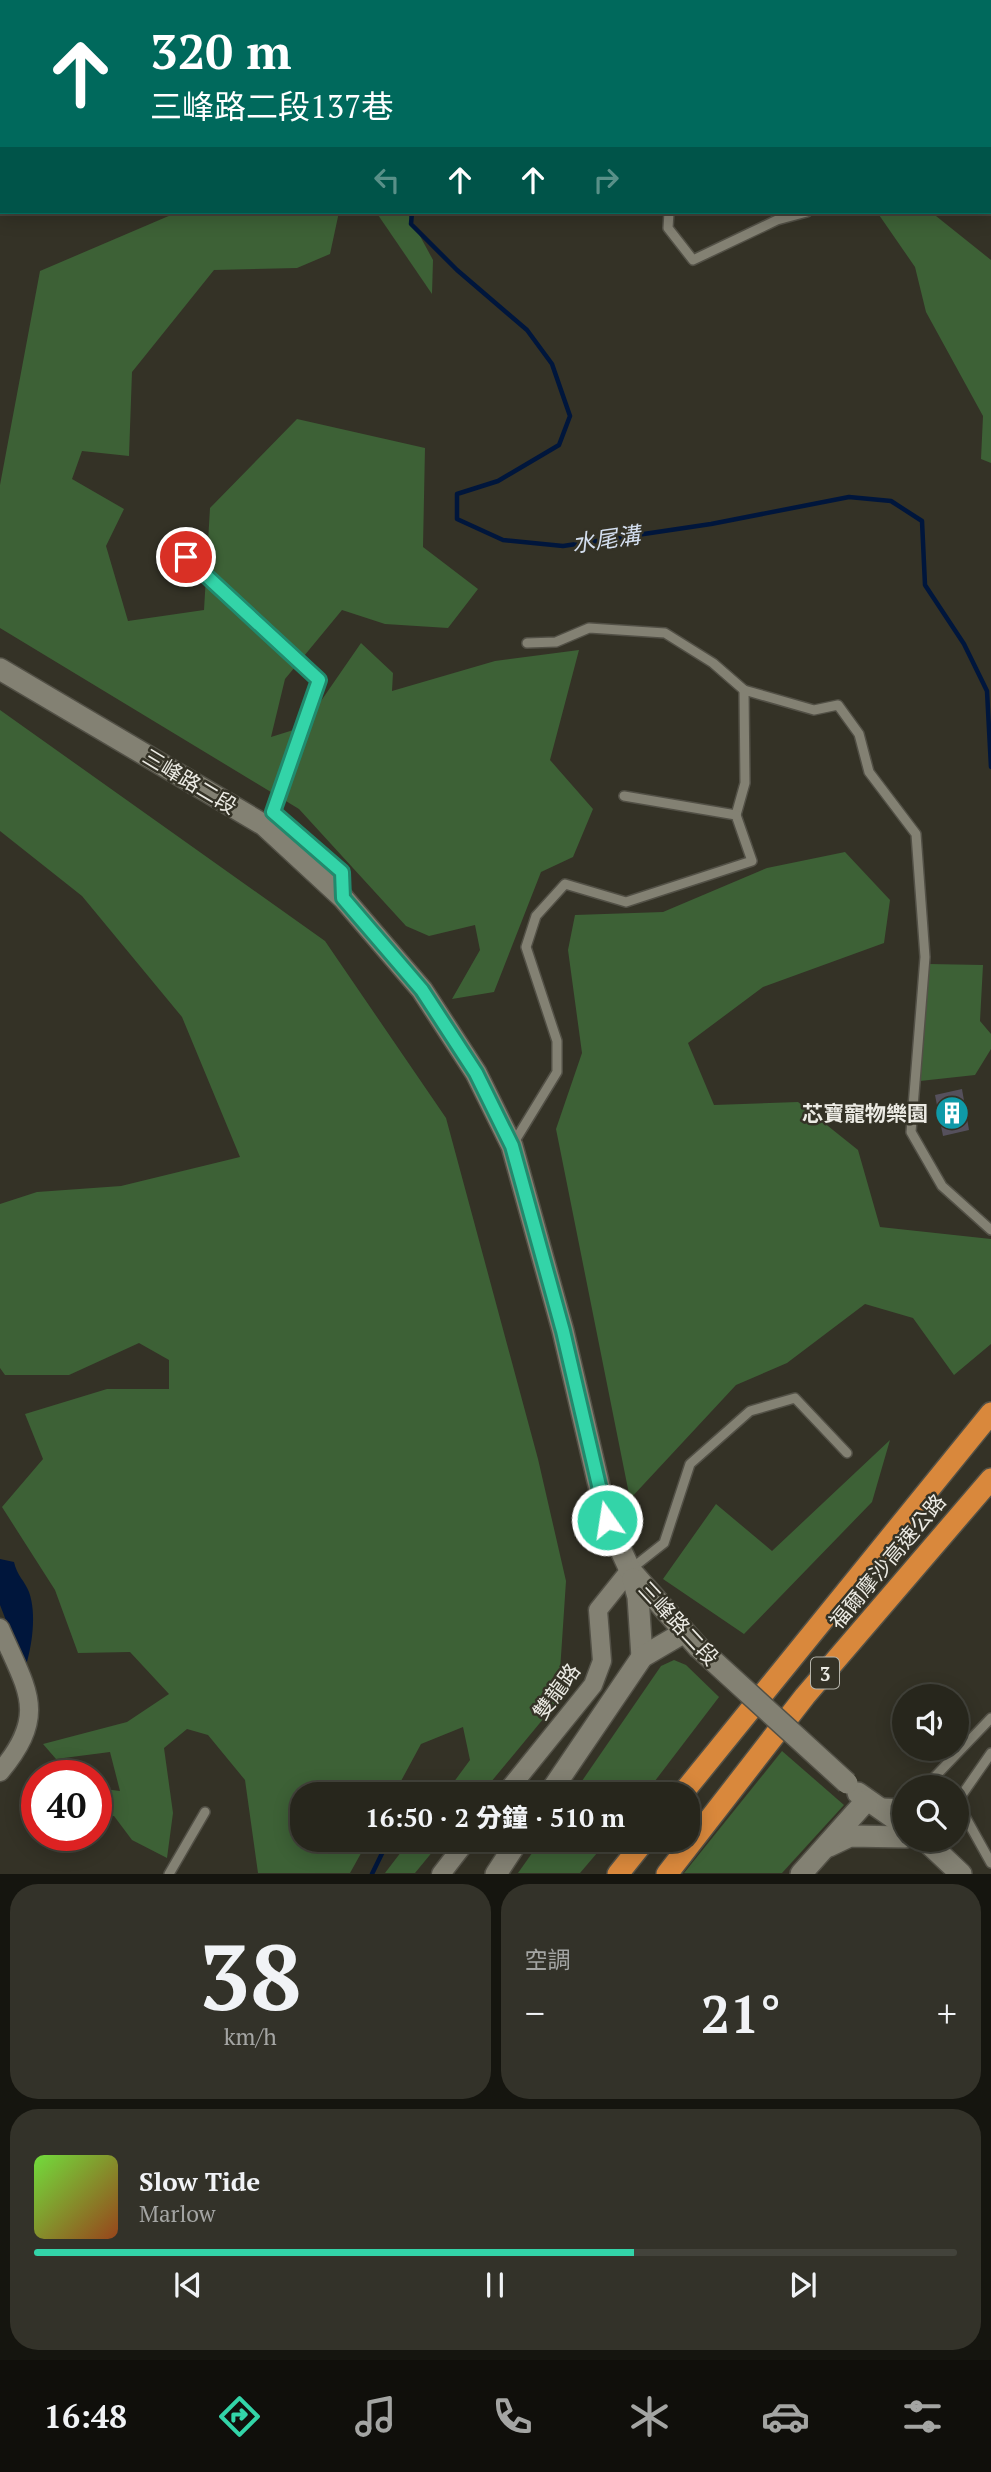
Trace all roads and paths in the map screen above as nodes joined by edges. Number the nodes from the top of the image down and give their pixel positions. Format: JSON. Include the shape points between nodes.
{"nodes":[{"id":1,"x":669,"y":214,"type":"edge"},
{"id":2,"x":800,"y":214,"type":"edge"},
{"id":3,"x":186,"y":557,"type":"dead end"},
{"id":4,"x":527,"y":643,"type":"dead end"},
{"id":5,"x":0,"y":669,"type":"edge"},
{"id":6,"x":744,"y":690,"type":"junction"},
{"id":7,"x":624,"y":796,"type":"dead end"},
{"id":8,"x":736,"y":815,"type":"junction"},
{"id":9,"x":343,"y":898,"type":"junction"},
{"id":10,"x":512,"y":1146,"type":"junction"},
{"id":11,"x":991,"y":1230,"type":"edge"},
{"id":12,"x":991,"y":1413,"type":"edge"},
{"id":13,"x":847,"y":1453,"type":"dead end"},
{"id":14,"x":991,"y":1479,"type":"edge"},
{"id":15,"x":630,"y":1570,"type":"junction"},
{"id":16,"x":0,"y":1628,"type":"edge"},
{"id":17,"x":690,"y":1640,"type":"junction"},
{"id":18,"x":642,"y":1657,"type":"junction"},
{"id":19,"x":991,"y":1718,"type":"edge"},
{"id":20,"x":991,"y":1753,"type":"edge"},
{"id":21,"x":0,"y":1772,"type":"edge"},
{"id":22,"x":936,"y":1775,"type":"edge"},
{"id":23,"x":515,"y":1782,"type":"edge"},
{"id":24,"x":557,"y":1782,"type":"edge"},
{"id":25,"x":692,"y":1782,"type":"edge"},
{"id":26,"x":866,"y":1801,"type":"junction"},
{"id":27,"x":892,"y":1803,"type":"edge"},
{"id":28,"x":205,"y":1812,"type":"dead end"},
{"id":29,"x":892,"y":1818,"type":"edge"},
{"id":30,"x":892,"y":1838,"type":"edge"},
{"id":31,"x":827,"y":1847,"type":"junction"},
{"id":32,"x":458,"y":1852,"type":"edge"},
{"id":33,"x":510,"y":1852,"type":"edge"},
{"id":34,"x":636,"y":1852,"type":"edge"},
{"id":35,"x":938,"y":1852,"type":"edge"},
{"id":36,"x":991,"y":1863,"type":"edge"},
{"id":37,"x":169,"y":1874,"type":"edge"},
{"id":38,"x":441,"y":1874,"type":"edge"},
{"id":39,"x":496,"y":1874,"type":"edge"},
{"id":40,"x":618,"y":1874,"type":"edge"},
{"id":41,"x":667,"y":1874,"type":"edge"},
{"id":42,"x":801,"y":1874,"type":"edge"},
{"id":43,"x":961,"y":1874,"type":"edge"}],
"edges":[{"from":1,"to":2,"type":"lane","via":[[668,228],[693,260]]},
{"from":3,"to":9,"type":"lane","via":[[319,680],[273,812],[342,872]]},
{"from":4,"to":6,"type":"lane","via":[[556,642],[589,628],[665,632]]},
{"from":5,"to":9,"type":"street","name":"三峰路二段","via":[[264,825]]},
{"from":6,"to":8,"type":"lane","via":[[745,783]]},
{"from":6,"to":11,"type":"lane","via":[[814,710],[838,705],[859,734],[869,772],[916,834],[925,957],[911,1132],[942,1186]]},
{"from":7,"to":8,"type":"lane"},
{"from":8,"to":10,"type":"lane","via":[[752,861],[626,902],[565,884],[536,916],[526,947],[557,1041],[556,1072]]},
{"from":9,"to":10,"type":"street","name":"三峰路二段","via":[[422,990],[476,1073]]},
{"from":10,"to":15,"type":"street","name":"三峰路二段","via":[[563,1331],[607,1520]]},
{"from":12,"to":25,"type":"highway","name":"福爾摩沙高速公路","number":"3"},
{"from":13,"to":15,"type":"lane","via":[[795,1398],[750,1411],[690,1464],[664,1542]]},
{"from":14,"to":41,"type":"highway","name":"福爾摩沙高速公路","number":"3","via":[[805,1696]]},
{"from":15,"to":17,"type":"street","name":"三峰路二段"},
{"from":15,"to":18,"type":"street","via":[[638,1597]]},
{"from":15,"to":23,"type":"street","name":"雙龍路","via":[[598,1610],[602,1661],[593,1685]]},
{"from":16,"to":21,"type":"street","via":[[26,1690],[32,1718],[18,1750]]},
{"from":17,"to":18,"type":"street"},
{"from":17,"to":26,"type":"street","name":"三峰路二段","bridge":true},
{"from":18,"to":24,"type":"street"},
{"from":19,"to":22,"type":"lane"},
{"from":20,"to":36,"type":"lane","via":[[957,1802]]},
{"from":26,"to":27,"type":"lane"},
{"from":26,"to":29,"type":"street","name":"三峰路二段"},
{"from":26,"to":31,"type":"street"},
{"from":28,"to":37,"type":"lane"},
{"from":30,"to":31,"type":"street","via":[[850,1836]]},
{"from":31,"to":42,"type":"street"},
{"from":32,"to":38,"type":"street"},
{"from":33,"to":39,"type":"street"},
{"from":34,"to":40,"type":"highway"},
{"from":35,"to":43,"type":"street"}]}
